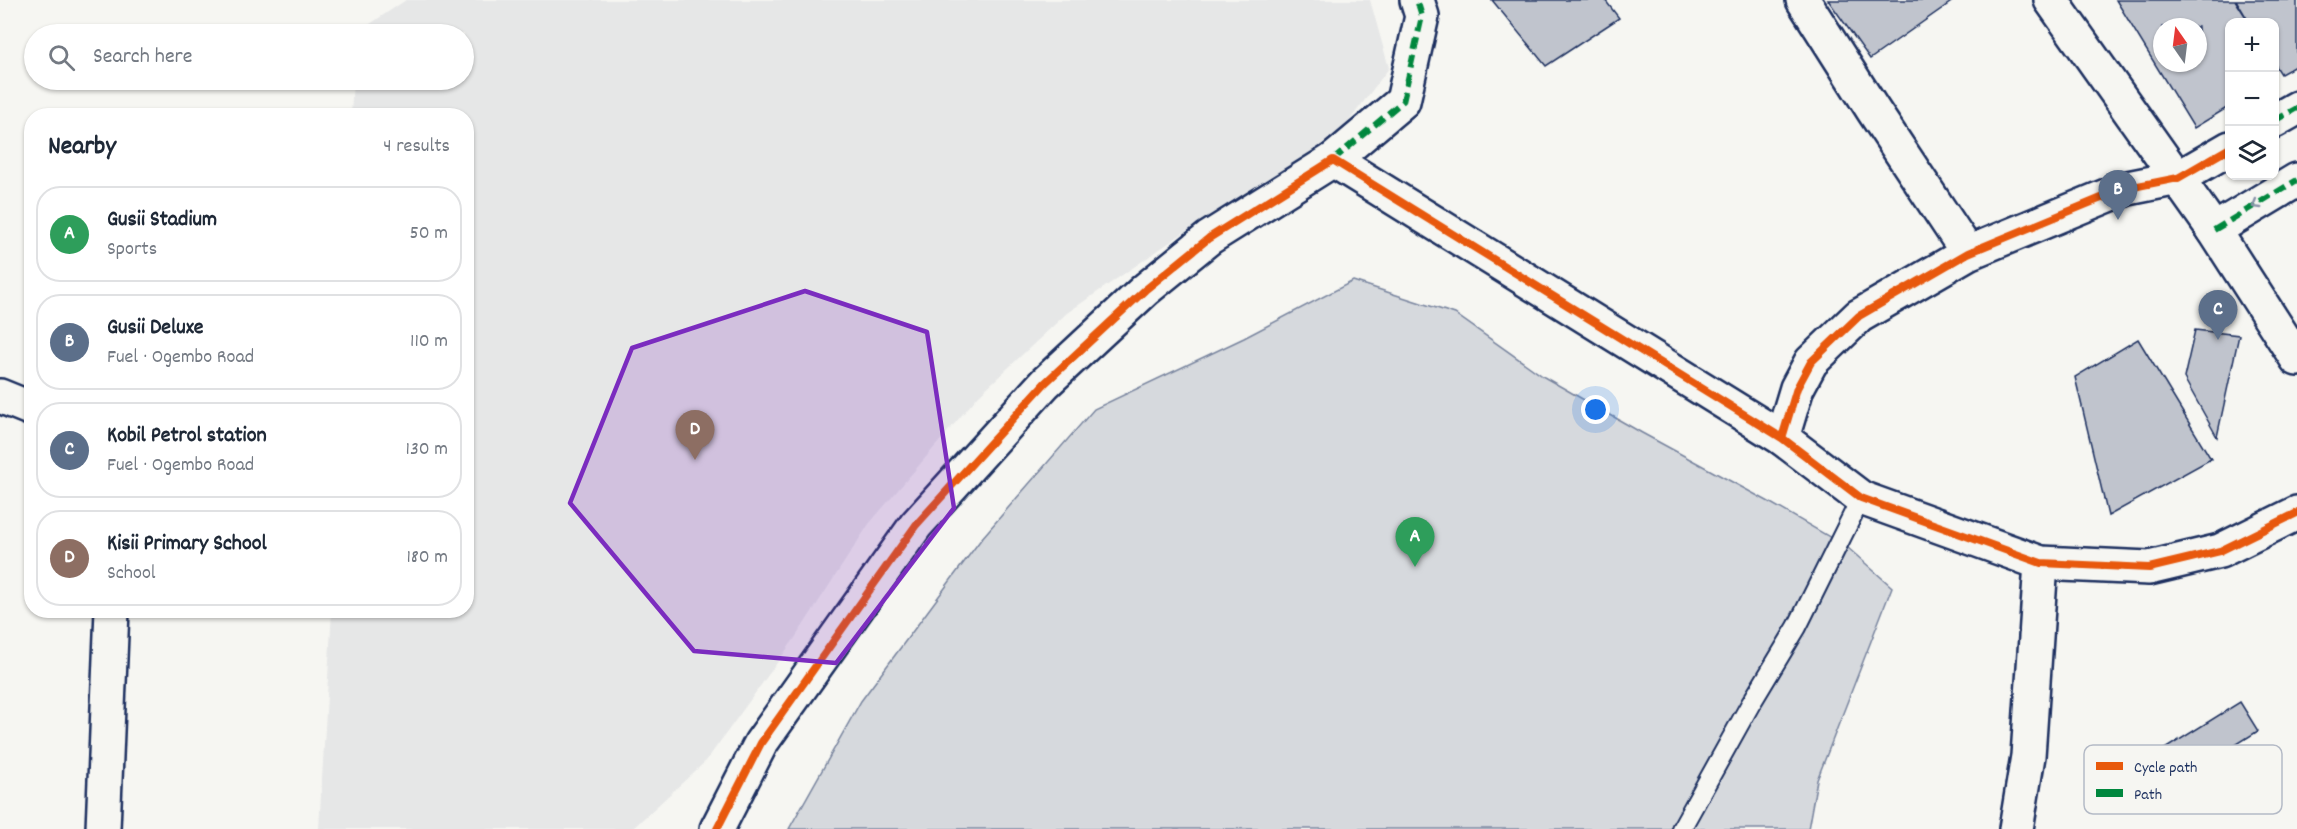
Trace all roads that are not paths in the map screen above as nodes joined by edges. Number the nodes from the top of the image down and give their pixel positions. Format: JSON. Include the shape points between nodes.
{"nodes":[{"id":1,"x":1417,"y":0,"type":"edge"},
{"id":2,"x":1803,"y":0,"type":"edge"},
{"id":3,"x":2052,"y":0,"type":"edge"},
{"id":4,"x":2297,"y":108,"type":"edge"},
{"id":5,"x":2279,"y":118,"type":"edge"},
{"id":6,"x":2225,"y":150,"type":"edge"},
{"id":7,"x":1333,"y":160,"type":"junction"},
{"id":8,"x":2178,"y":178,"type":"junction"},
{"id":9,"x":2297,"y":180,"type":"edge"},
{"id":10,"x":2214,"y":230,"type":"junction"},
{"id":11,"x":1968,"y":253,"type":"junction"},
{"id":12,"x":2297,"y":359,"type":"edge"},
{"id":13,"x":0,"y":396,"type":"edge"},
{"id":14,"x":24,"y":406,"type":"edge"},
{"id":15,"x":1782,"y":438,"type":"junction"},
{"id":16,"x":1862,"y":498,"type":"junction"},
{"id":17,"x":2297,"y":513,"type":"edge"},
{"id":18,"x":2041,"y":563,"type":"junction"},
{"id":19,"x":112,"y":618,"type":"edge"},
{"id":20,"x":103,"y":829,"type":"edge"},
{"id":21,"x":717,"y":829,"type":"edge"},
{"id":22,"x":1681,"y":829,"type":"edge"},
{"id":23,"x":2016,"y":829,"type":"edge"}],
"edges":[{"from":1,"to":7,"type":"main road","via":[[1422,16],[1403,101]]},
{"from":2,"to":11,"type":"main road"},
{"from":3,"to":8,"type":"main road"},
{"from":4,"to":5,"type":"main road"},
{"from":6,"to":8,"type":"main road"},
{"from":7,"to":15,"type":"main road"},
{"from":7,"to":21,"type":"main road","via":[[1209,238],[1145,290],[1045,383],[916,525],[761,743]]},
{"from":8,"to":10,"type":"main road"},
{"from":8,"to":11,"type":"main road","via":[[2128,188]]},
{"from":9,"to":10,"type":"main road","one_way":true},
{"from":10,"to":12,"type":"main road"},
{"from":11,"to":15,"type":"main road","via":[[1859,316],[1811,362],[1797,388]]},
{"from":13,"to":14,"type":"main road"},
{"from":15,"to":16,"type":"main road"},
{"from":16,"to":18,"type":"main road"},
{"from":16,"to":22,"type":"lane","via":[[1797,627]]},
{"from":17,"to":18,"type":"main road","via":[[2220,551],[2149,568]]},
{"from":18,"to":23,"type":"main road","via":[[2028,756]]},
{"from":19,"to":20,"type":"main road"}]}
